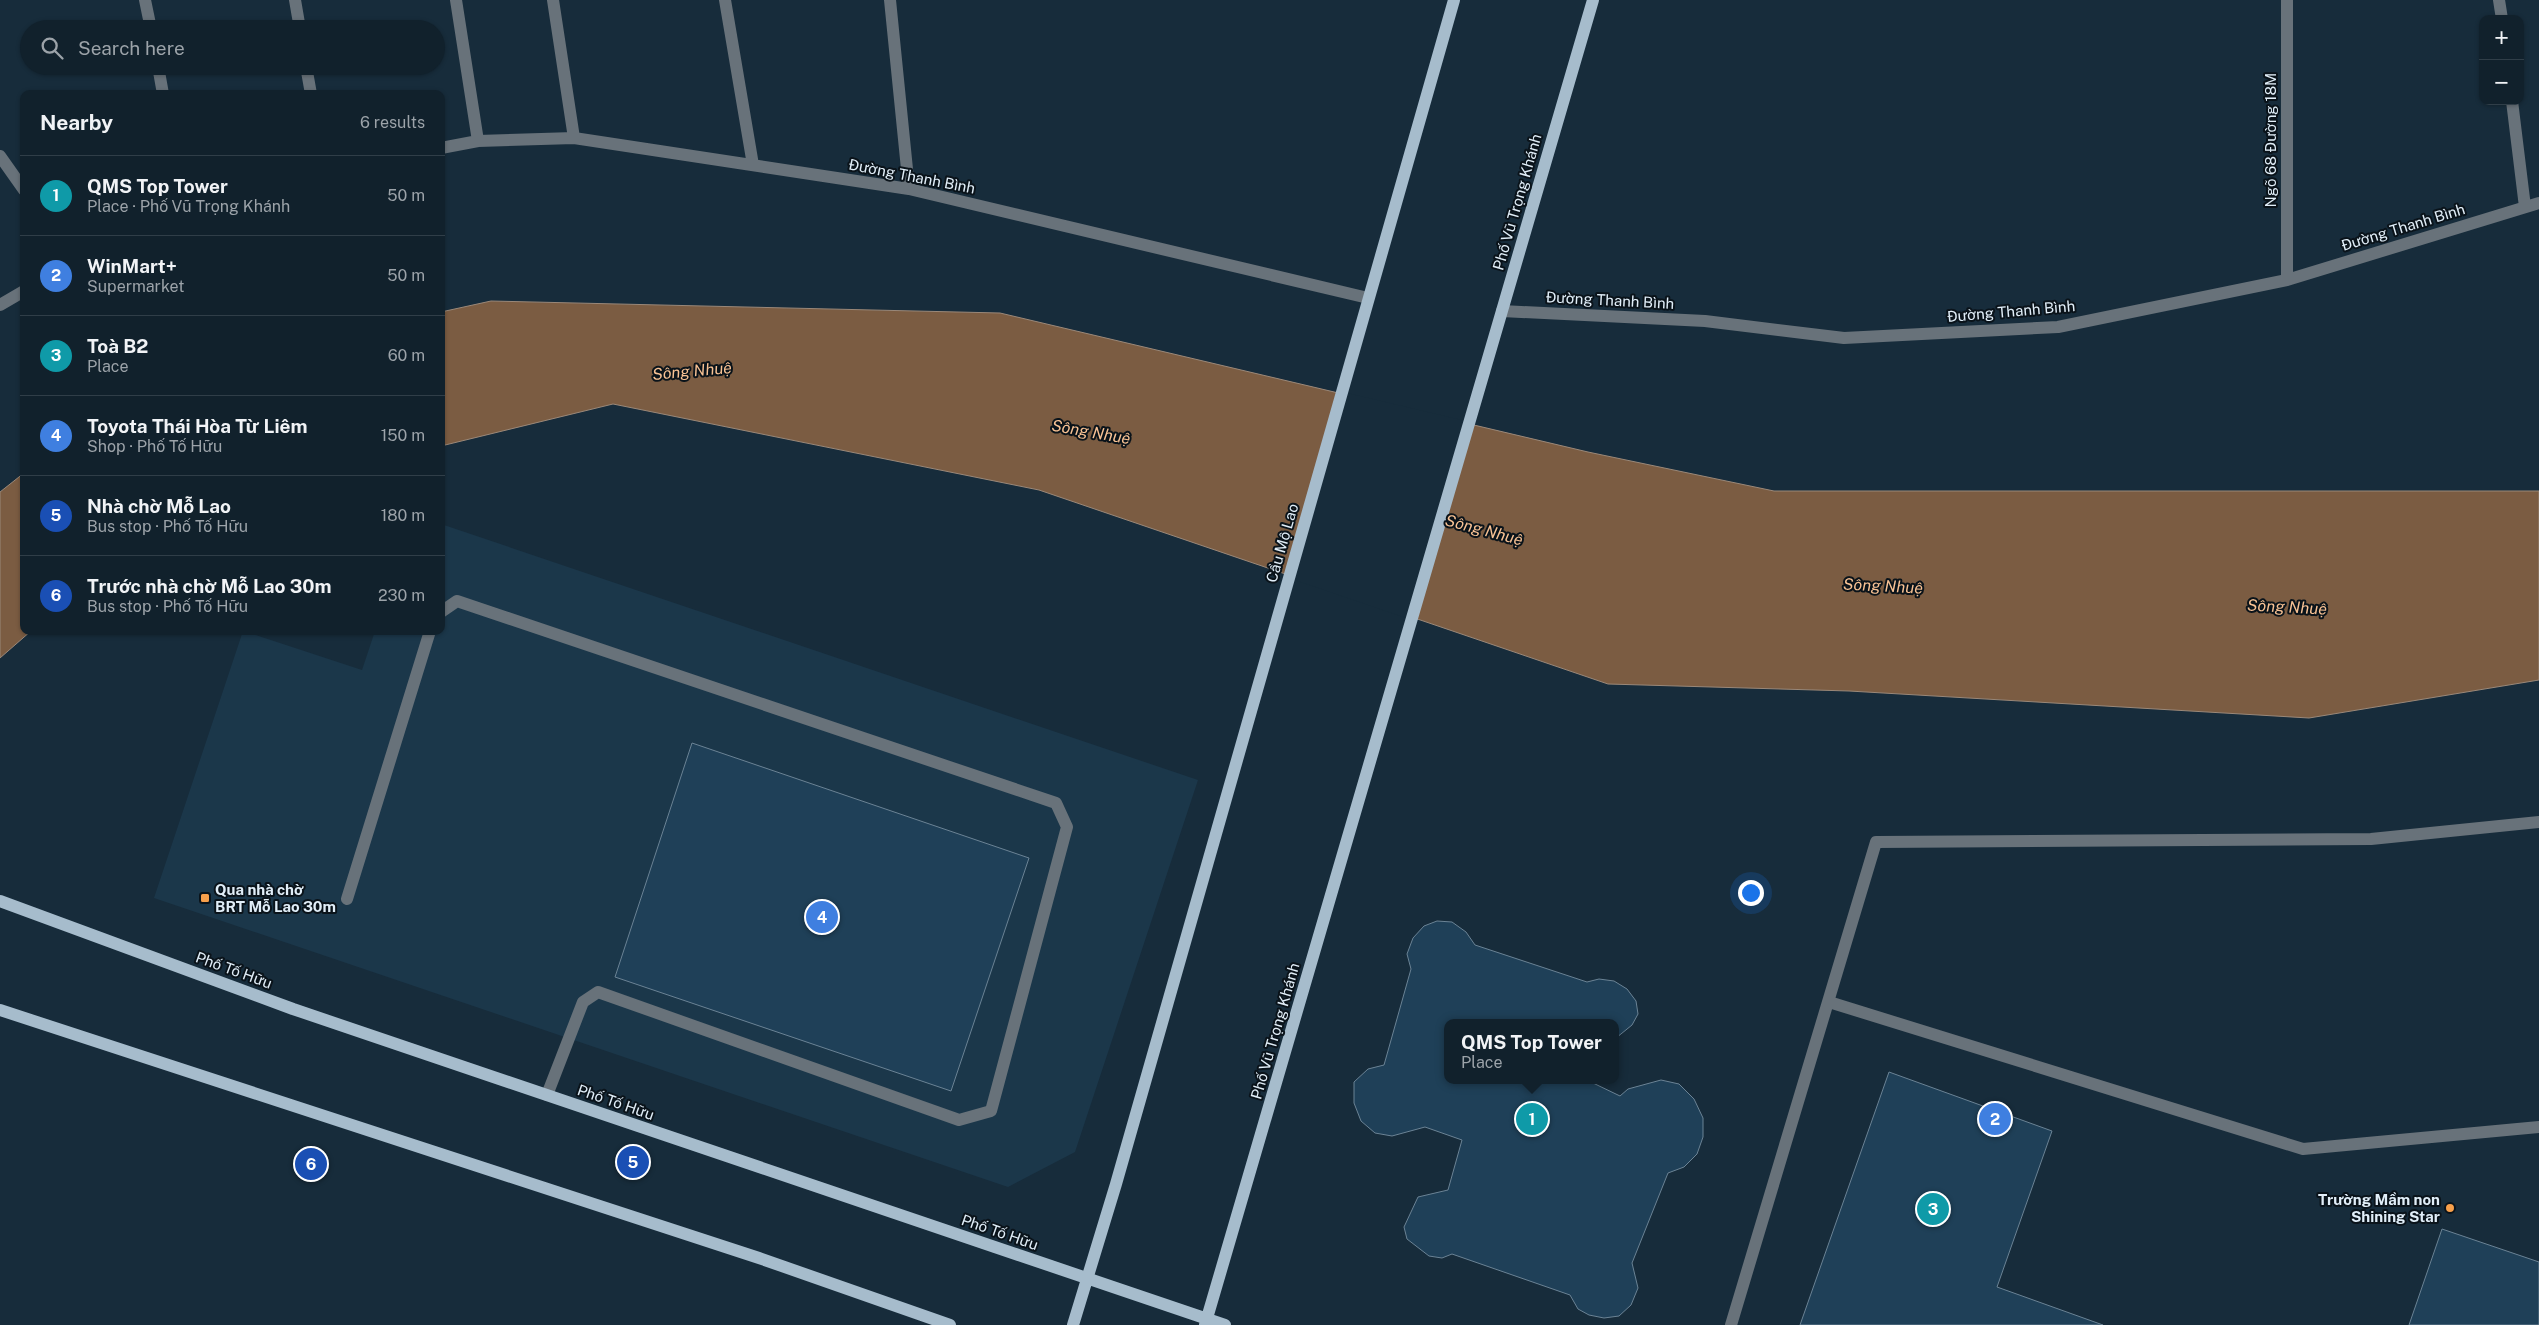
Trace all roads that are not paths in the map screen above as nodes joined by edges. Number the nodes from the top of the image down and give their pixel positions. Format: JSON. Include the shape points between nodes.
{"nodes":[{"id":1,"x":145,"y":0,"type":"edge"},
{"id":2,"x":295,"y":0,"type":"edge"},
{"id":3,"x":456,"y":0,"type":"edge"},
{"id":4,"x":553,"y":0,"type":"edge"},
{"id":5,"x":726,"y":0,"type":"edge"},
{"id":6,"x":890,"y":0,"type":"edge"},
{"id":7,"x":1454,"y":0,"type":"edge"},
{"id":8,"x":1593,"y":0,"type":"edge"},
{"id":9,"x":2499,"y":0,"type":"edge"},
{"id":10,"x":2284,"y":3,"type":"edge"},
{"id":11,"x":2501,"y":15,"type":"edge"},
{"id":12,"x":149,"y":20,"type":"edge"},
{"id":13,"x":298,"y":20,"type":"edge"},
{"id":14,"x":160,"y":75,"type":"edge"},
{"id":15,"x":308,"y":75,"type":"edge"},
{"id":16,"x":162,"y":90,"type":"edge"},
{"id":17,"x":310,"y":90,"type":"edge"},
{"id":18,"x":2512,"y":105,"type":"edge"},
{"id":19,"x":574,"y":138,"type":"junction"},
{"id":20,"x":478,"y":141,"type":"junction"},
{"id":21,"x":445,"y":147,"type":"edge"},
{"id":22,"x":0,"y":156,"type":"edge"},
{"id":23,"x":753,"y":165,"type":"junction"},
{"id":24,"x":20,"y":184,"type":"edge"},
{"id":25,"x":909,"y":189,"type":"junction"},
{"id":26,"x":2539,"y":203,"type":"edge"},
{"id":27,"x":2525,"y":207,"type":"junction"},
{"id":28,"x":2287,"y":280,"type":"junction"},
{"id":29,"x":20,"y":292,"type":"edge"},
{"id":30,"x":1368,"y":298,"type":"junction"},
{"id":31,"x":0,"y":305,"type":"edge"},
{"id":32,"x":1502,"y":310,"type":"junction"},
{"id":33,"x":445,"y":609,"type":"edge"},
{"id":34,"x":429,"y":635,"type":"edge"},
{"id":35,"x":2539,"y":822,"type":"edge"},
{"id":36,"x":347,"y":899,"type":"dead end"},
{"id":37,"x":0,"y":900,"type":"edge"},
{"id":38,"x":1829,"y":1002,"type":"junction"},
{"id":39,"x":0,"y":1010,"type":"edge"},
{"id":40,"x":547,"y":1095,"type":"junction"},
{"id":41,"x":2539,"y":1127,"type":"edge"},
{"id":42,"x":1088,"y":1278,"type":"junction"},
{"id":43,"x":1206,"y":1322,"type":"edge"},
{"id":44,"x":950,"y":1325,"type":"edge"},
{"id":45,"x":1073,"y":1325,"type":"edge"},
{"id":46,"x":1225,"y":1325,"type":"edge"},
{"id":47,"x":1731,"y":1325,"type":"edge"}],
"edges":[{"from":1,"to":12,"type":"street"},
{"from":2,"to":13,"type":"street"},
{"from":3,"to":20,"type":"street"},
{"from":4,"to":19,"type":"street"},
{"from":5,"to":23,"type":"street"},
{"from":6,"to":25,"type":"street"},
{"from":7,"to":30,"type":"main road"},
{"from":8,"to":32,"type":"main road","name":"Phố Vũ Trọng Khánh"},
{"from":9,"to":11,"type":"street"},
{"from":10,"to":28,"type":"street","name":"Ngõ 68 Đường 18M"},
{"from":14,"to":16,"type":"street"},
{"from":15,"to":17,"type":"street"},
{"from":18,"to":27,"type":"street"},
{"from":19,"to":20,"type":"street","name":"Đường Thanh Bình"},
{"from":19,"to":23,"type":"street","name":"Đường Thanh Bình"},
{"from":20,"to":21,"type":"street","name":"Đường Thanh Bình"},
{"from":22,"to":24,"type":"street"},
{"from":23,"to":25,"type":"street","name":"Đường Thanh Bình"},
{"from":25,"to":30,"type":"street","name":"Đường Thanh Bình"},
{"from":26,"to":27,"type":"street","name":"Đường Thanh Bình"},
{"from":27,"to":28,"type":"street","name":"Đường Thanh Bình"},
{"from":28,"to":32,"type":"street","name":"Đường Thanh Bình","via":[[2058,327],[1844,338],[1705,321]]},
{"from":29,"to":31,"type":"street"},
{"from":30,"to":42,"type":"main road","name":"Cầu Mộ Lao"},
{"from":32,"to":43,"type":"main road","name":"Phố Vũ Trọng Khánh"},
{"from":33,"to":40,"type":"street","via":[[456,601],[1056,803],[1067,827],[990,1111],[959,1120],[598,992],[583,1002]]},
{"from":34,"to":36,"type":"street"},
{"from":35,"to":38,"type":"street","via":[[2371,839],[1876,842]]},
{"from":37,"to":40,"type":"main road","name":"Phố Tố Hữu","via":[[293,1009]]},
{"from":38,"to":41,"type":"street","via":[[2303,1148]]},
{"from":38,"to":47,"type":"street"},
{"from":39,"to":44,"type":"main road","via":[[759,1258]]},
{"from":40,"to":42,"type":"main road","name":"Phố Tố Hữu"},
{"from":42,"to":43,"type":"main road","name":"Phố Tố Hữu"},
{"from":42,"to":45,"type":"main road"},
{"from":43,"to":46,"type":"main road","name":"Phố Tố Hữu"}]}
